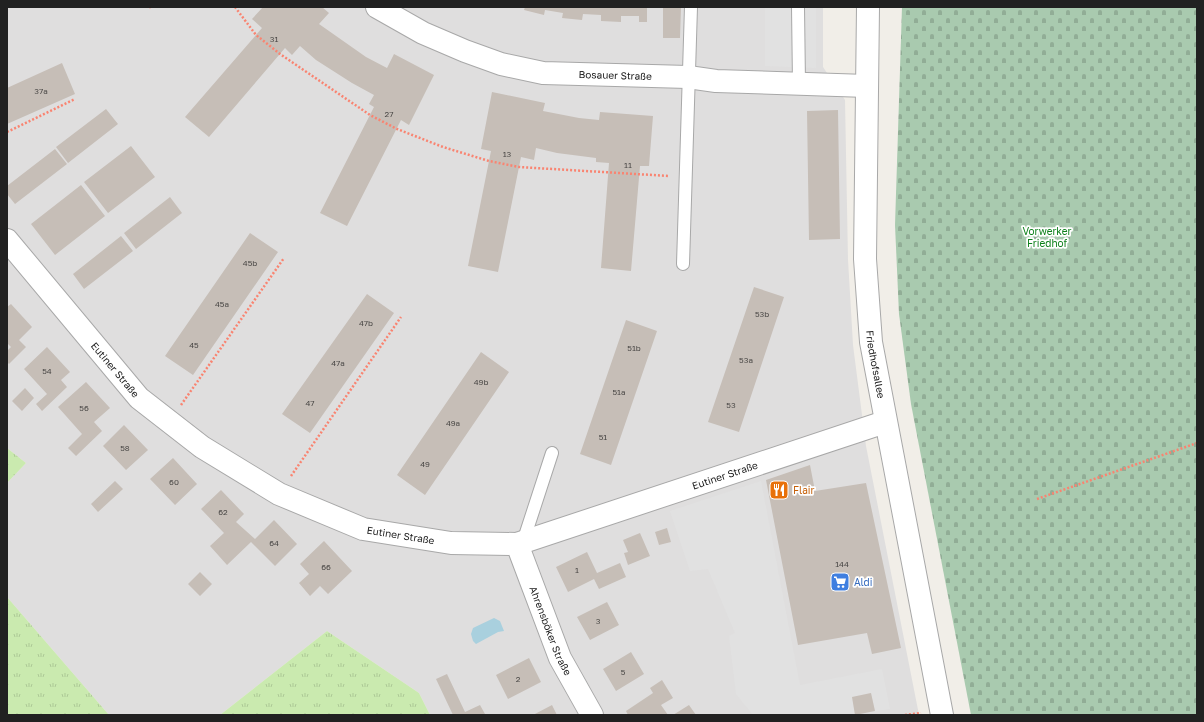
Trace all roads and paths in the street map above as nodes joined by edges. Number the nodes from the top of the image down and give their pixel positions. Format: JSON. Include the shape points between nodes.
{"nodes":[{"id":1,"x":235,"y":7,"type":"edge"},
{"id":2,"x":376,"y":7,"type":"edge"},
{"id":3,"x":690,"y":7,"type":"edge"},
{"id":4,"x":798,"y":7,"type":"edge"},
{"id":5,"x":868,"y":7,"type":"edge"},
{"id":6,"x":688,"y":77,"type":"junction"},
{"id":7,"x":799,"y":84,"type":"junction"},
{"id":8,"x":867,"y":86,"type":"junction"},
{"id":9,"x":75,"y":99,"type":"dead end"},
{"id":10,"x":7,"y":132,"type":"edge"},
{"id":11,"x":686,"y":176,"type":"junction"},
{"id":12,"x":7,"y":240,"type":"edge"},
{"id":13,"x":284,"y":258,"type":"dead end"},
{"id":14,"x":683,"y":264,"type":"dead end"},
{"id":15,"x":401,"y":317,"type":"dead end"},
{"id":16,"x":169,"y":422,"type":"junction"},
{"id":17,"x":885,"y":422,"type":"junction"},
{"id":18,"x":1197,"y":443,"type":"edge"},
{"id":19,"x":552,"y":453,"type":"dead end"},
{"id":20,"x":279,"y":494,"type":"junction"},
{"id":21,"x":1037,"y":499,"type":"dead end"},
{"id":22,"x":520,"y":543,"type":"junction"},
{"id":23,"x":592,"y":715,"type":"edge"},
{"id":24,"x":942,"y":715,"type":"edge"}],
"edges":[{"from":1,"to":11,"type":"path","via":[[256,35],[370,115],[443,146],[519,167]]},
{"from":2,"to":6,"type":"street","name":"Bosauer Straße","via":[[424,33],[501,64],[543,73]]},
{"from":3,"to":6,"type":"lane"},
{"from":4,"to":7,"type":"lane"},
{"from":5,"to":8,"type":"street","name":"Friedhofsallee"},
{"from":6,"to":7,"type":"street","name":"Bosauer Straße"},
{"from":6,"to":11,"type":"lane"},
{"from":7,"to":8,"type":"street","name":"Bosauer Straße"},
{"from":8,"to":17,"type":"street","name":"Friedhofsallee","via":[[865,258],[871,342]]},
{"from":9,"to":10,"type":"path"},
{"from":11,"to":14,"type":"lane"},
{"from":12,"to":16,"type":"street","name":"Eutiner Straße","via":[[139,398]]},
{"from":13,"to":16,"type":"path"},
{"from":15,"to":20,"type":"path"},
{"from":16,"to":20,"type":"street","name":"Eutiner Straße","via":[[202,447]]},
{"from":17,"to":22,"type":"street","name":"Eutiner Straße"},
{"from":17,"to":24,"type":"street","name":"Friedhofsallee"},
{"from":18,"to":21,"type":"path"},
{"from":19,"to":22,"type":"lane"},
{"from":20,"to":22,"type":"street","name":"Eutiner Straße","via":[[363,529],[451,543]]},
{"from":22,"to":23,"type":"street","name":"Ahrensböker Straße","via":[[560,658]]}]}
